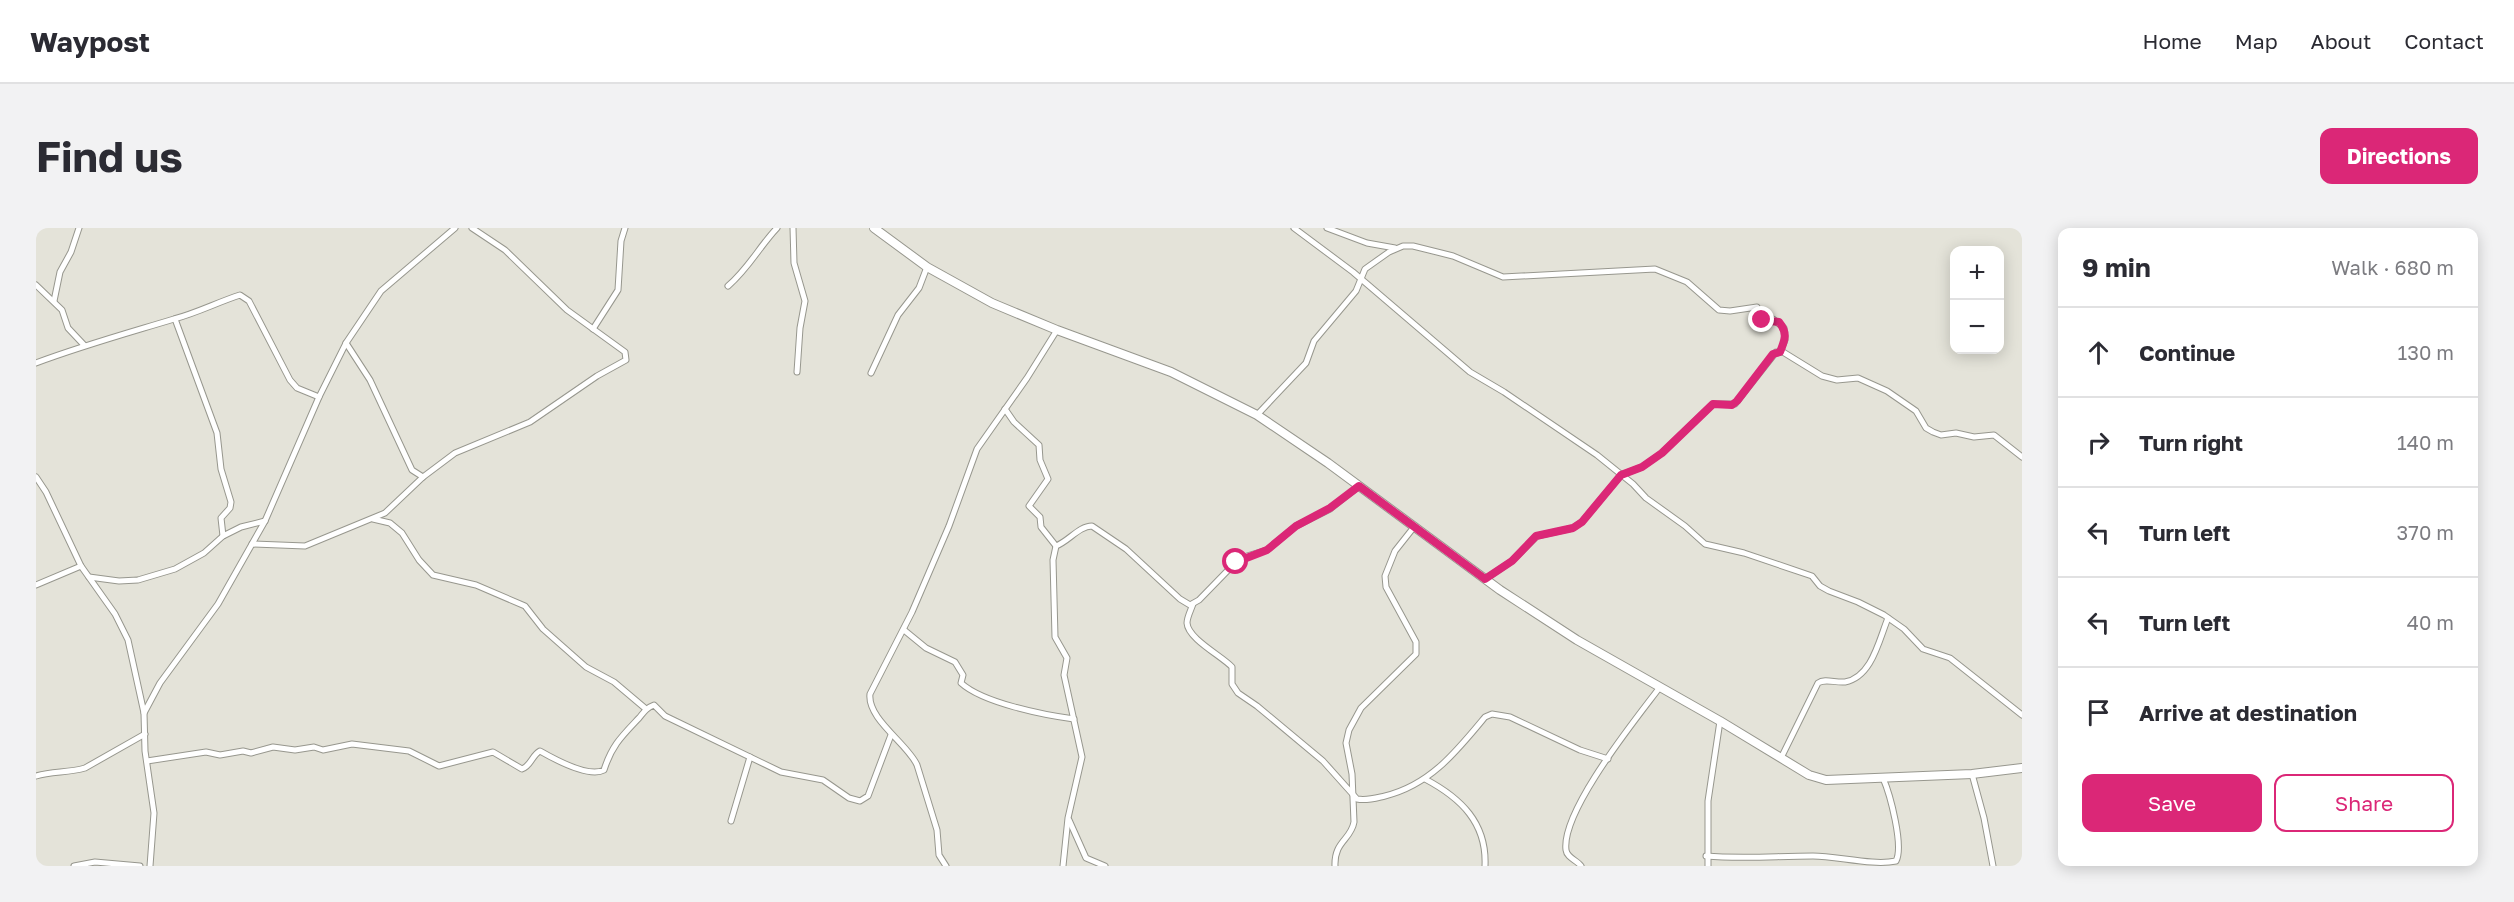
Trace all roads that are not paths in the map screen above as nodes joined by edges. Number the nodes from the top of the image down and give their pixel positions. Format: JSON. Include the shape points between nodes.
{"nodes":[{"id":1,"x":79,"y":228,"type":"edge"},
{"id":2,"x":455,"y":228,"type":"edge"},
{"id":3,"x":472,"y":228,"type":"edge"},
{"id":4,"x":625,"y":228,"type":"edge"},
{"id":5,"x":777,"y":228,"type":"edge"},
{"id":6,"x":793,"y":228,"type":"edge"},
{"id":7,"x":874,"y":228,"type":"edge"},
{"id":8,"x":1294,"y":228,"type":"edge"},
{"id":9,"x":1327,"y":228,"type":"edge"},
{"id":10,"x":1397,"y":248,"type":"junction"},
{"id":11,"x":927,"y":267,"type":"junction"},
{"id":12,"x":1361,"y":280,"type":"junction"},
{"id":13,"x":36,"y":285,"type":"edge"},
{"id":14,"x":728,"y":286,"type":"dead end"},
{"id":15,"x":54,"y":301,"type":"junction"},
{"id":16,"x":175,"y":319,"type":"junction"},
{"id":17,"x":593,"y":329,"type":"junction"},
{"id":18,"x":1057,"y":330,"type":"junction"},
{"id":19,"x":346,"y":343,"type":"junction"},
{"id":20,"x":84,"y":345,"type":"junction"},
{"id":21,"x":1780,"y":352,"type":"junction"},
{"id":22,"x":36,"y":363,"type":"edge"},
{"id":23,"x":797,"y":372,"type":"dead end"},
{"id":24,"x":871,"y":373,"type":"dead end"},
{"id":25,"x":319,"y":397,"type":"junction"},
{"id":26,"x":1005,"y":409,"type":"junction"},
{"id":27,"x":1257,"y":415,"type":"junction"},
{"id":28,"x":2022,"y":457,"type":"edge"},
{"id":29,"x":1621,"y":475,"type":"junction"},
{"id":30,"x":36,"y":477,"type":"edge"},
{"id":31,"x":423,"y":477,"type":"junction"},
{"id":32,"x":1359,"y":486,"type":"junction"},
{"id":33,"x":371,"y":519,"type":"junction"},
{"id":34,"x":265,"y":521,"type":"junction"},
{"id":35,"x":1414,"y":527,"type":"junction"},
{"id":36,"x":223,"y":536,"type":"junction"},
{"id":37,"x":252,"y":544,"type":"junction"},
{"id":38,"x":1056,"y":546,"type":"junction"},
{"id":39,"x":81,"y":566,"type":"junction"},
{"id":40,"x":89,"y":577,"type":"junction"},
{"id":41,"x":1485,"y":579,"type":"junction"},
{"id":42,"x":36,"y":585,"type":"edge"},
{"id":43,"x":1193,"y":604,"type":"junction"},
{"id":44,"x":1888,"y":618,"type":"junction"},
{"id":45,"x":904,"y":630,"type":"junction"},
{"id":46,"x":1660,"y":687,"type":"junction"},
{"id":47,"x":646,"y":709,"type":"junction"},
{"id":48,"x":144,"y":713,"type":"junction"},
{"id":49,"x":2022,"y":715,"type":"edge"},
{"id":50,"x":1074,"y":719,"type":"junction"},
{"id":51,"x":1720,"y":721,"type":"junction"},
{"id":52,"x":145,"y":734,"type":"junction"},
{"id":53,"x":891,"y":735,"type":"junction"},
{"id":54,"x":750,"y":757,"type":"junction"},
{"id":55,"x":1781,"y":758,"type":"junction"},
{"id":56,"x":1608,"y":759,"type":"junction"},
{"id":57,"x":147,"y":761,"type":"junction"},
{"id":58,"x":2022,"y":768,"type":"edge"},
{"id":59,"x":1972,"y":774,"type":"junction"},
{"id":60,"x":36,"y":776,"type":"edge"},
{"id":61,"x":1883,"y":778,"type":"junction"},
{"id":62,"x":1425,"y":779,"type":"junction"},
{"id":63,"x":1353,"y":795,"type":"junction"},
{"id":64,"x":1068,"y":818,"type":"junction"},
{"id":65,"x":731,"y":821,"type":"dead end"},
{"id":66,"x":1706,"y":856,"type":"junction"},
{"id":67,"x":74,"y":866,"type":"edge"},
{"id":68,"x":140,"y":866,"type":"edge"},
{"id":69,"x":150,"y":866,"type":"edge"},
{"id":70,"x":945,"y":866,"type":"edge"},
{"id":71,"x":1063,"y":866,"type":"edge"},
{"id":72,"x":1105,"y":866,"type":"edge"},
{"id":73,"x":1335,"y":866,"type":"edge"},
{"id":74,"x":1485,"y":866,"type":"edge"},
{"id":75,"x":1581,"y":866,"type":"edge"},
{"id":76,"x":1708,"y":866,"type":"edge"},
{"id":77,"x":1993,"y":866,"type":"edge"}],
"edges":[{"from":1,"to":15,"type":"street","via":[[60,272]]},
{"from":2,"to":19,"type":"street","via":[[381,291]]},
{"from":3,"to":17,"type":"street","via":[[505,250],[567,310]]},
{"from":4,"to":17,"type":"street","via":[[618,290]]},
{"from":5,"to":14,"type":"street"},
{"from":6,"to":23,"type":"street","via":[[794,263],[805,301]]},
{"from":7,"to":11,"type":"main road"},
{"from":8,"to":12,"type":"street"},
{"from":9,"to":10,"type":"street","via":[[1367,243]]},
{"from":10,"to":12,"type":"street","via":[[1365,269]]},
{"from":10,"to":21,"type":"street","via":[[1413,246],[1440,252],[1503,277],[1655,269],[1687,282],[1719,310],[1757,307],[1762,320],[1773,319],[1784,328]]},
{"from":11,"to":18,"type":"main road","via":[[992,303]]},
{"from":11,"to":24,"type":"street","via":[[919,288],[898,315]]},
{"from":12,"to":27,"type":"street","via":[[1314,341],[1306,363]]},
{"from":12,"to":29,"type":"street","via":[[1470,372]]},
{"from":13,"to":15,"type":"street"},
{"from":15,"to":20,"type":"street","via":[[64,313],[68,328]]},
{"from":16,"to":20,"type":"street"},
{"from":16,"to":25,"type":"street","via":[[244,296],[290,380],[297,388]]},
{"from":16,"to":36,"type":"street","via":[[217,433],[221,469],[231,502],[220,518]]},
{"from":17,"to":31,"type":"street","via":[[625,352],[625,362],[597,376],[530,422],[459,450]]},
{"from":18,"to":26,"type":"street"},
{"from":18,"to":27,"type":"main road","via":[[1171,372]]},
{"from":19,"to":25,"type":"street"},
{"from":19,"to":31,"type":"street","via":[[370,380],[412,470]]},
{"from":20,"to":22,"type":"street"},
{"from":21,"to":28,"type":"street","via":[[1822,376],[1838,380],[1858,378],[1887,391],[1916,411],[1933,432],[1994,435]]},
{"from":21,"to":29,"type":"street","via":[[1773,354],[1735,404],[1713,404],[1662,453]]},
{"from":25,"to":34,"type":"street"},
{"from":26,"to":38,"type":"street","via":[[1040,445],[1040,460],[1048,479],[1029,506]]},
{"from":26,"to":45,"type":"street","via":[[977,449]]},
{"from":27,"to":32,"type":"main road"},
{"from":29,"to":41,"type":"street","via":[[1582,522],[1573,528],[1536,536],[1512,561]]},
{"from":29,"to":44,"type":"street","via":[[1708,546],[1744,552],[1806,572],[1829,591]]},
{"from":30,"to":39,"type":"street"},
{"from":31,"to":33,"type":"street","via":[[391,508]]},
{"from":32,"to":35,"type":"main road"},
{"from":32,"to":43,"type":"street","via":[[1330,508],[1296,526],[1267,550],[1236,562]]},
{"from":33,"to":37,"type":"street","via":[[305,546]]},
{"from":33,"to":47,"type":"street","via":[[390,523],[402,533],[418,560],[433,575],[476,585],[525,606],[586,667],[614,682]]},
{"from":34,"to":36,"type":"street"},
{"from":34,"to":37,"type":"street"},
{"from":35,"to":41,"type":"main road"},
{"from":35,"to":63,"type":"street","via":[[1395,551],[1384,576],[1416,642],[1416,654],[1361,708],[1349,729],[1346,743]]},
{"from":36,"to":40,"type":"street","via":[[198,557],[175,569],[119,582]]},
{"from":37,"to":48,"type":"street","via":[[218,604],[160,683]]},
{"from":38,"to":43,"type":"street","via":[[1085,526],[1092,526],[1126,549],[1186,604]]},
{"from":38,"to":50,"type":"street","via":[[1053,618],[1055,637],[1067,658],[1064,675]]},
{"from":39,"to":40,"type":"street"},
{"from":39,"to":42,"type":"street"},
{"from":40,"to":48,"type":"street","via":[[128,640]]},
{"from":41,"to":46,"type":"main road","via":[[1577,640]]},
{"from":43,"to":63,"type":"street","via":[[1188,627],[1232,667],[1232,684],[1238,693],[1323,761]]},
{"from":44,"to":49,"type":"street","via":[[1923,649],[1950,658]]},
{"from":44,"to":55,"type":"street","via":[[1871,659],[1859,675],[1849,681],[1825,680],[1818,684]]},
{"from":45,"to":50,"type":"street","via":[[926,648],[955,662],[963,675],[961,683],[970,691],[1005,704]]},
{"from":45,"to":53,"type":"street","via":[[870,694],[872,707]]},
{"from":46,"to":51,"type":"main road"},
{"from":46,"to":56,"type":"street"},
{"from":47,"to":54,"type":"street","via":[[654,705],[665,716]]},
{"from":47,"to":57,"type":"street","via":[[624,732],[609,754],[604,770],[597,773],[574,768],[540,750],[522,769],[497,753],[439,766],[416,752],[352,744],[323,750],[273,747],[251,753],[206,752]]},
{"from":48,"to":52,"type":"street"},
{"from":50,"to":64,"type":"street","via":[[1082,762]]},
{"from":51,"to":55,"type":"main road"},
{"from":51,"to":66,"type":"street","via":[[1708,801]]},
{"from":52,"to":57,"type":"street"},
{"from":52,"to":60,"type":"street","via":[[85,768]]},
{"from":53,"to":54,"type":"street","via":[[868,796],[860,801],[823,780],[784,773]]},
{"from":53,"to":70,"type":"street","via":[[917,765]]},
{"from":54,"to":65,"type":"street"},
{"from":55,"to":61,"type":"main road","via":[[1826,780]]},
{"from":56,"to":62,"type":"street","via":[[1510,717],[1492,714]]},
{"from":56,"to":75,"type":"street","via":[[1583,794],[1566,844],[1567,854]]},
{"from":57,"to":69,"type":"street","via":[[154,813]]},
{"from":58,"to":59,"type":"main road"},
{"from":59,"to":61,"type":"main road"},
{"from":59,"to":77,"type":"street"},
{"from":61,"to":66,"type":"street","via":[[1896,822],[1896,861]]},
{"from":62,"to":63,"type":"street","via":[[1374,798],[1363,800]]},
{"from":62,"to":74,"type":"street","via":[[1476,819]]},
{"from":63,"to":73,"type":"street","via":[[1353,828],[1340,842]]},
{"from":64,"to":71,"type":"street"},
{"from":64,"to":72,"type":"street","via":[[1086,858]]},
{"from":66,"to":76,"type":"street"},
{"from":67,"to":68,"type":"street","via":[[95,862]]}]}
